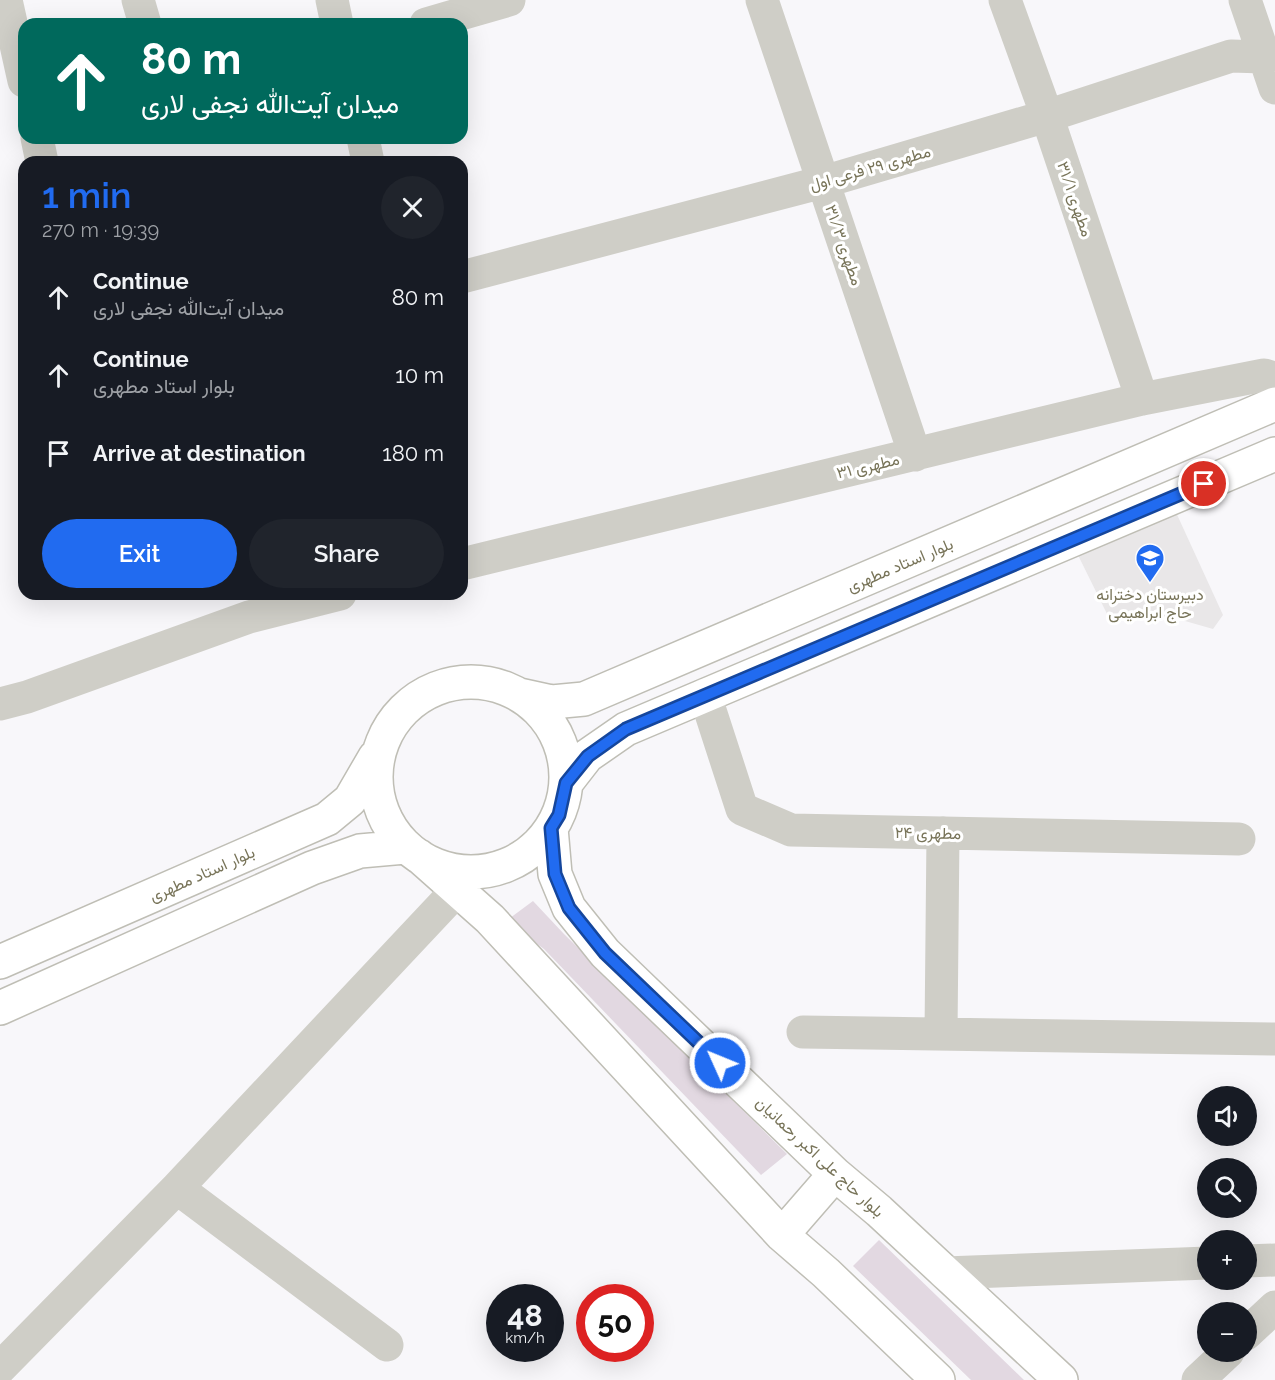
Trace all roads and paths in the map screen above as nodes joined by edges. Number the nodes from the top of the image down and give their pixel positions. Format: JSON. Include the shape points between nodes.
{"nodes":[{"id":1,"x":6,"y":0,"type":"edge"},
{"id":2,"x":138,"y":0,"type":"edge"},
{"id":3,"x":332,"y":0,"type":"edge"},
{"id":4,"x":509,"y":0,"type":"edge"},
{"id":5,"x":762,"y":0,"type":"edge"},
{"id":6,"x":1005,"y":0,"type":"edge"},
{"id":7,"x":1245,"y":0,"type":"edge"},
{"id":8,"x":143,"y":18,"type":"edge"},
{"id":9,"x":336,"y":18,"type":"edge"},
{"id":10,"x":447,"y":18,"type":"edge"},
{"id":11,"x":18,"y":54,"type":"edge"},
{"id":12,"x":1270,"y":55,"type":"edge"},
{"id":13,"x":1275,"y":88,"type":"edge"},
{"id":14,"x":1047,"y":116,"type":"junction"},
{"id":15,"x":823,"y":182,"type":"junction"},
{"id":16,"x":468,"y":275,"type":"edge"},
{"id":17,"x":1266,"y":393,"type":"edge"},
{"id":18,"x":1142,"y":399,"type":"junction"},
{"id":19,"x":915,"y":455,"type":"junction"},
{"id":20,"x":1272,"y":456,"type":"edge"},
{"id":21,"x":468,"y":563,"type":"edge"},
{"id":22,"x":289,"y":600,"type":"edge"},
{"id":23,"x":247,"y":605,"type":"edge"},
{"id":24,"x":520,"y":695,"type":"junction"},
{"id":25,"x":705,"y":695,"type":"junction"},
{"id":26,"x":0,"y":704,"type":"edge"},
{"id":27,"x":378,"y":753,"type":"junction"},
{"id":28,"x":566,"y":783,"type":"junction"},
{"id":29,"x":551,"y":828,"type":"junction"},
{"id":30,"x":943,"y":833,"type":"junction"},
{"id":31,"x":1239,"y":838,"type":"dead end"},
{"id":32,"x":412,"y":851,"type":"junction"},
{"id":33,"x":457,"y":890,"type":"junction"},
{"id":34,"x":0,"y":962,"type":"edge"},
{"id":35,"x":0,"y":1008,"type":"edge"},
{"id":36,"x":803,"y":1032,"type":"dead end"},
{"id":37,"x":941,"y":1034,"type":"junction"},
{"id":38,"x":1275,"y":1039,"type":"edge"},
{"id":39,"x":835,"y":1174,"type":"junction"},
{"id":40,"x":177,"y":1188,"type":"junction"},
{"id":41,"x":782,"y":1235,"type":"junction"},
{"id":42,"x":1275,"y":1260,"type":"edge"},
{"id":43,"x":1257,"y":1261,"type":"edge"},
{"id":44,"x":1197,"y":1263,"type":"edge"},
{"id":45,"x":945,"y":1273,"type":"junction"},
{"id":46,"x":1275,"y":1307,"type":"edge"},
{"id":47,"x":1257,"y":1324,"type":"edge"},
{"id":48,"x":387,"y":1345,"type":"dead end"},
{"id":49,"x":1217,"y":1362,"type":"edge"},
{"id":50,"x":0,"y":1368,"type":"edge"},
{"id":51,"x":938,"y":1380,"type":"edge"},
{"id":52,"x":1061,"y":1380,"type":"edge"},
{"id":53,"x":1198,"y":1380,"type":"edge"}],
"edges":[{"from":1,"to":11,"type":"street"},
{"from":2,"to":8,"type":"street"},
{"from":3,"to":9,"type":"street"},
{"from":4,"to":10,"type":"street"},
{"from":5,"to":15,"type":"street","name":"مطهری ۳۱/۳"},
{"from":6,"to":14,"type":"street","name":"مطهری ۳۱/۱"},
{"from":7,"to":12,"type":"street"},
{"from":12,"to":13,"type":"street"},
{"from":12,"to":14,"type":"street","name":"مطهری ۲۹ فرعی اول","via":[[1231,56]]},
{"from":14,"to":15,"type":"street","name":"مطهری ۲۹ فرعی اول"},
{"from":14,"to":18,"type":"street","name":"مطهری ۳۱/۱"},
{"from":15,"to":16,"type":"street","name":"مطهری ۲۹ فرعی اول"},
{"from":15,"to":19,"type":"street","name":"مطهری ۳۱/۳"},
{"from":17,"to":18,"type":"street","name":"مطهری ۳۱"},
{"from":17,"to":20,"type":"main road"},
{"from":17,"to":24,"type":"main road","name":"بلوار استاد مطهری","via":[[584,699],[552,702]]},
{"from":18,"to":19,"type":"street","name":"مطهری ۳۱"},
{"from":19,"to":21,"type":"street","name":"مطهری ۳۱"},
{"from":20,"to":25,"type":"main road"},
{"from":22,"to":23,"type":"street"},
{"from":23,"to":26,"type":"street","via":[[38,693]]},
{"from":24,"to":27,"type":"main road","via":[[477,681],[444,685],[414,699],[391,723]]},
{"from":24,"to":28,"type":"main road","via":[[553,727],[565,755]]},
{"from":25,"to":28,"type":"main road","via":[[626,729],[588,756]]},
{"from":25,"to":30,"type":"street","name":"مطهری ۲۴","via":[[742,809],[791,830]]},
{"from":27,"to":32,"type":"main road","via":[[375,786],[384,818]]},
{"from":27,"to":34,"type":"main road","name":"بلوار استاد مطهری","via":[[350,800],[327,819]]},
{"from":28,"to":29,"type":"main road","via":[[559,815]]},
{"from":29,"to":32,"type":"main road","via":[[519,860],[490,871],[459,872],[430,864]]},
{"from":29,"to":39,"type":"main road","name":"بلوار حاج علی اکبر رحمانیان","via":[[555,874],[569,908],[605,953]]},
{"from":30,"to":31,"type":"street","name":"مطهری ۲۴"},
{"from":30,"to":37,"type":"street"},
{"from":32,"to":33,"type":"main road"},
{"from":32,"to":35,"type":"main road","via":[[360,851],[312,868]]},
{"from":33,"to":40,"type":"street"},
{"from":33,"to":41,"type":"main road","via":[[490,919]]},
{"from":36,"to":37,"type":"street"},
{"from":37,"to":38,"type":"street"},
{"from":39,"to":41,"type":"main road"},
{"from":39,"to":45,"type":"main road","name":"بلوار حاج علی اکبر رحمانیان"},
{"from":40,"to":48,"type":"street"},
{"from":40,"to":50,"type":"street"},
{"from":41,"to":51,"type":"main road"},
{"from":42,"to":43,"type":"street"},
{"from":44,"to":45,"type":"street"},
{"from":45,"to":52,"type":"main road","name":"بلوار حاج علی اکبر رحمانیان"},
{"from":46,"to":47,"type":"street"},
{"from":49,"to":53,"type":"street"}]}
